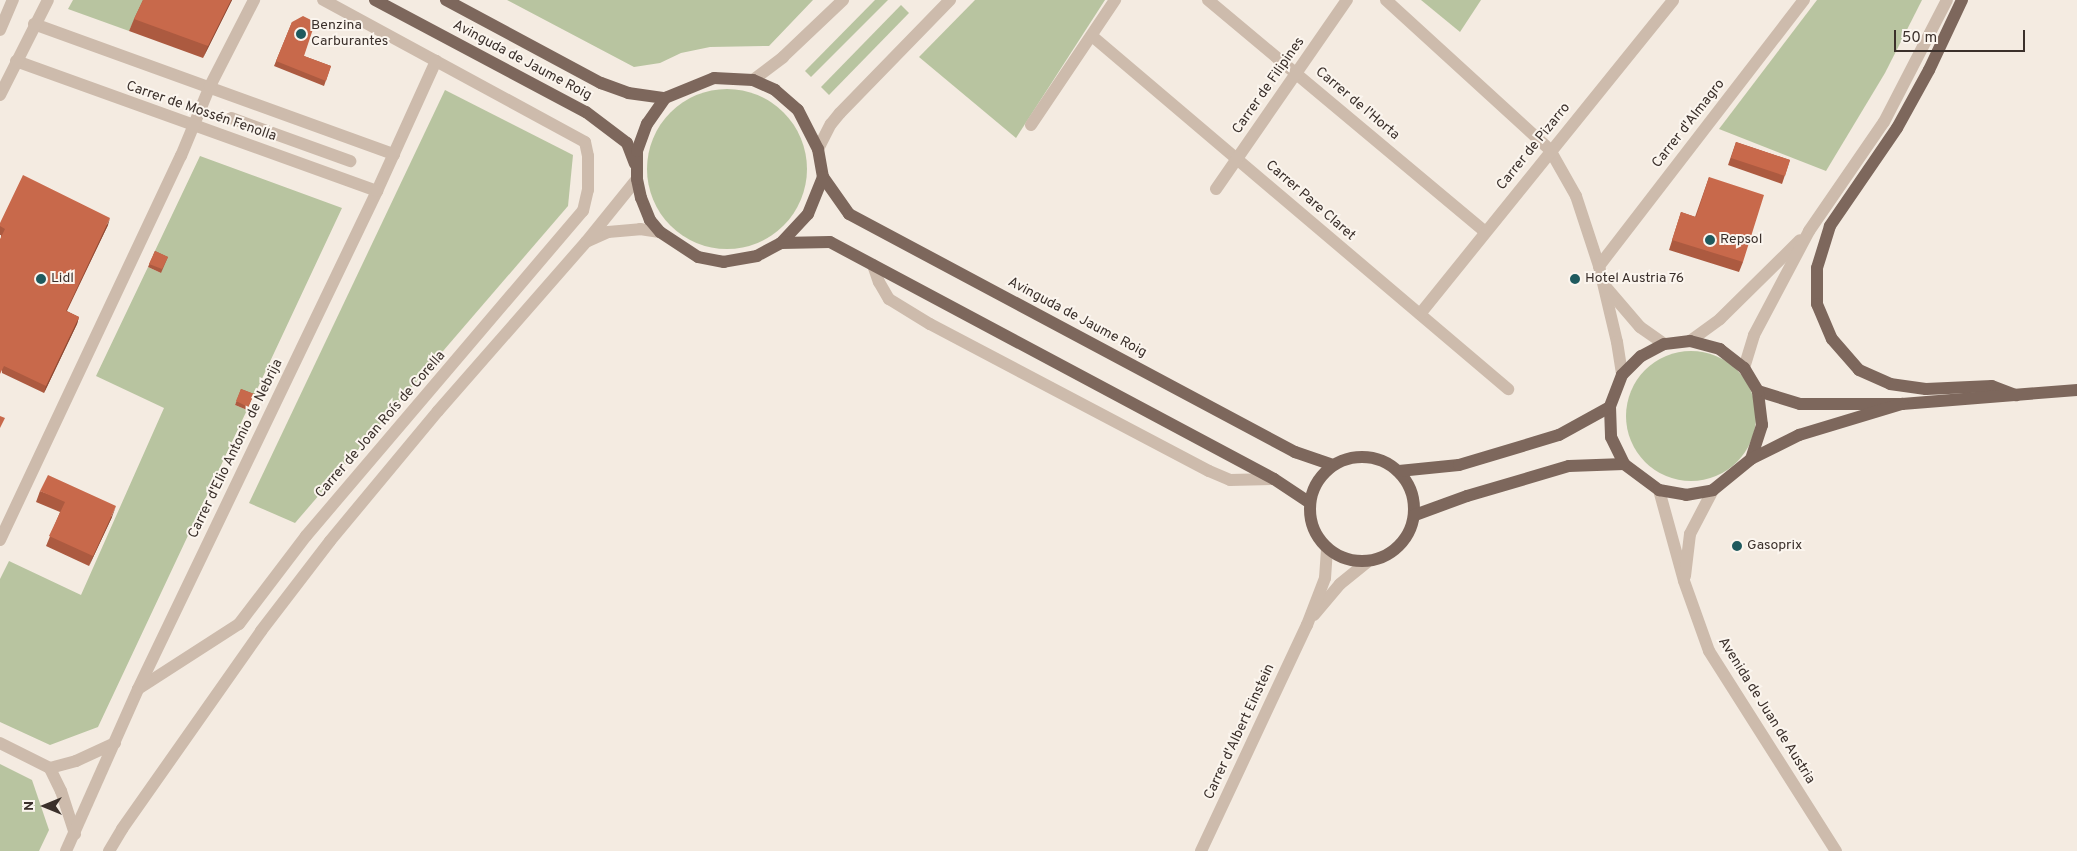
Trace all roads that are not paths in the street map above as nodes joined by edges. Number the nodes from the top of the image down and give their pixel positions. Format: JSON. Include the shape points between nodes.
{"nodes":[{"id":1,"x":17,"y":0,"type":"edge"},
{"id":2,"x":254,"y":0,"type":"edge"},
{"id":3,"x":323,"y":0,"type":"edge"},
{"id":4,"x":375,"y":0,"type":"edge"},
{"id":5,"x":446,"y":0,"type":"edge"},
{"id":6,"x":843,"y":0,"type":"edge"},
{"id":7,"x":950,"y":0,"type":"edge"},
{"id":8,"x":1115,"y":0,"type":"edge"},
{"id":9,"x":1208,"y":0,"type":"edge"},
{"id":10,"x":1347,"y":0,"type":"edge"},
{"id":11,"x":1386,"y":0,"type":"edge"},
{"id":12,"x":1673,"y":0,"type":"edge"},
{"id":13,"x":1804,"y":0,"type":"edge"},
{"id":14,"x":1948,"y":0,"type":"edge"},
{"id":15,"x":1962,"y":0,"type":"edge"},
{"id":16,"x":45,"y":2,"type":"edge"},
{"id":17,"x":11,"y":6,"type":"edge"},
{"id":18,"x":34,"y":24,"type":"junction"},
{"id":19,"x":0,"y":30,"type":"edge"},
{"id":20,"x":1092,"y":36,"type":"junction"},
{"id":21,"x":16,"y":61,"type":"junction"},
{"id":22,"x":436,"y":61,"type":"junction"},
{"id":23,"x":1297,"y":73,"type":"junction"},
{"id":24,"x":753,"y":80,"type":"junction"},
{"id":25,"x":210,"y":86,"type":"junction"},
{"id":26,"x":0,"y":95,"type":"edge"},
{"id":27,"x":664,"y":98,"type":"junction"},
{"id":28,"x":231,"y":118,"type":"dead end"},
{"id":29,"x":194,"y":125,"type":"junction"},
{"id":30,"x":1031,"y":125,"type":"dead end"},
{"id":31,"x":818,"y":149,"type":"junction"},
{"id":32,"x":1550,"y":150,"type":"junction"},
{"id":33,"x":394,"y":154,"type":"junction"},
{"id":34,"x":1237,"y":158,"type":"junction"},
{"id":35,"x":350,"y":161,"type":"dead end"},
{"id":36,"x":636,"y":173,"type":"junction"},
{"id":37,"x":823,"y":177,"type":"junction"},
{"id":38,"x":1216,"y":189,"type":"dead end"},
{"id":39,"x":377,"y":191,"type":"junction"},
{"id":40,"x":1809,"y":231,"type":"junction"},
{"id":41,"x":660,"y":232,"type":"junction"},
{"id":42,"x":1485,"y":232,"type":"junction"},
{"id":43,"x":586,"y":242,"type":"junction"},
{"id":44,"x":781,"y":243,"type":"junction"},
{"id":45,"x":873,"y":265,"type":"junction"},
{"id":46,"x":1599,"y":266,"type":"junction"},
{"id":47,"x":1602,"y":283,"type":"junction"},
{"id":48,"x":1420,"y":314,"type":"junction"},
{"id":49,"x":1690,"y":341,"type":"junction"},
{"id":50,"x":1664,"y":344,"type":"junction"},
{"id":51,"x":1744,"y":368,"type":"junction"},
{"id":52,"x":1622,"y":375,"type":"junction"},
{"id":53,"x":1508,"y":388,"type":"dead end"},
{"id":54,"x":1758,"y":390,"type":"junction"},
{"id":55,"x":2077,"y":390,"type":"edge"},
{"id":56,"x":2016,"y":395,"type":"junction"},
{"id":57,"x":1902,"y":404,"type":"junction"},
{"id":58,"x":1610,"y":407,"type":"junction"},
{"id":59,"x":1751,"y":458,"type":"junction"},
{"id":60,"x":1624,"y":464,"type":"junction"},
{"id":61,"x":1333,"y":465,"type":"junction"},
{"id":62,"x":1399,"y":471,"type":"junction"},
{"id":63,"x":1274,"y":479,"type":"junction"},
{"id":64,"x":1659,"y":490,"type":"junction"},
{"id":65,"x":1713,"y":490,"type":"junction"},
{"id":66,"x":1310,"y":502,"type":"junction"},
{"id":67,"x":1415,"y":515,"type":"junction"},
{"id":68,"x":0,"y":540,"type":"edge"},
{"id":69,"x":1327,"y":548,"type":"junction"},
{"id":70,"x":1367,"y":562,"type":"junction"},
{"id":71,"x":1684,"y":581,"type":"junction"},
{"id":72,"x":1306,"y":625,"type":"junction"},
{"id":73,"x":138,"y":689,"type":"junction"},
{"id":74,"x":0,"y":743,"type":"edge"},
{"id":75,"x":115,"y":743,"type":"junction"},
{"id":76,"x":50,"y":768,"type":"junction"},
{"id":77,"x":74,"y":834,"type":"junction"},
{"id":78,"x":66,"y":851,"type":"edge"},
{"id":79,"x":109,"y":851,"type":"edge"},
{"id":80,"x":1202,"y":851,"type":"edge"},
{"id":81,"x":1836,"y":851,"type":"edge"}],
"edges":[{"from":1,"to":17,"type":"street"},
{"from":2,"to":25,"type":"street"},
{"from":3,"to":22,"type":"street"},
{"from":4,"to":36,"type":"main road","name":"Avinguda de Jaume Roig","via":[[586,112],[627,143]]},
{"from":5,"to":27,"type":"main road","name":"Avinguda de Jaume Roig","via":[[601,83],[628,93]]},
{"from":6,"to":24,"type":"street","via":[[783,57]]},
{"from":7,"to":31,"type":"street","via":[[840,113]]},
{"from":8,"to":20,"type":"street"},
{"from":9,"to":23,"type":"street","name":"Carrer de l'Horta"},
{"from":10,"to":23,"type":"street","name":"Carrer de Filipines"},
{"from":11,"to":32,"type":"street"},
{"from":12,"to":32,"type":"street","name":"Carrer de Pizarro"},
{"from":13,"to":46,"type":"street","name":"Carrer d'Almagro"},
{"from":14,"to":40,"type":"street","via":[[1884,122]]},
{"from":15,"to":56,"type":"main road","via":[[1929,70],[1896,128],[1830,226],[1817,268],[1817,304],[1832,339],[1859,370],[1890,384],[1926,389],[1992,386]]},
{"from":16,"to":18,"type":"street"},
{"from":17,"to":19,"type":"street"},
{"from":18,"to":21,"type":"street"},
{"from":18,"to":25,"type":"street","name":"Carrer de Mossén Fenolla"},
{"from":20,"to":30,"type":"street"},
{"from":20,"to":34,"type":"street","name":"Carrer Pare Claret"},
{"from":21,"to":26,"type":"street"},
{"from":21,"to":29,"type":"street","name":"Carrer de Mossén Fenolla"},
{"from":22,"to":33,"type":"street","name":"Carrer d'Elio Antonio de Nebrija"},
{"from":22,"to":73,"type":"street","name":"Carrer de Joan Roís de Corella","via":[[585,142],[588,190],[583,211],[306,536],[239,624]]},
{"from":23,"to":34,"type":"street","name":"Carrer de Filipines"},
{"from":23,"to":42,"type":"street","name":"Carrer de l'Horta"},
{"from":24,"to":27,"type":"main road","via":[[714,78]]},
{"from":24,"to":31,"type":"main road","via":[[775,90],[798,110]]},
{"from":25,"to":29,"type":"street"},
{"from":25,"to":33,"type":"street","name":"Carrer de Mossén Fenolla"},
{"from":27,"to":36,"type":"main road","via":[[637,151]]},
{"from":28,"to":35,"type":"street"},
{"from":29,"to":39,"type":"street","name":"Carrer de Mossén Fenolla"},
{"from":29,"to":68,"type":"street"},
{"from":31,"to":37,"type":"main road"},
{"from":32,"to":42,"type":"street","name":"Carrer de Pizarro"},
{"from":32,"to":46,"type":"street","via":[[1576,196]]},
{"from":33,"to":39,"type":"street","name":"Carrer d'Elio Antonio de Nebrija"},
{"from":34,"to":38,"type":"street","name":"Carrer de Filipines"},
{"from":34,"to":48,"type":"street","name":"Carrer Pare Claret"},
{"from":36,"to":41,"type":"main road","name":"Avinguda de Jaume Roig","via":[[650,220]]},
{"from":36,"to":43,"type":"street"},
{"from":37,"to":44,"type":"main road","via":[[808,214]]},
{"from":37,"to":61,"type":"main road","name":"Avinguda de Jaume Roig","via":[[849,214],[1296,452]]},
{"from":39,"to":73,"type":"street","name":"Carrer d'Elio Antonio de Nebrija"},
{"from":40,"to":49,"type":"street","via":[[1720,319]]},
{"from":40,"to":51,"type":"street","via":[[1754,336]]},
{"from":41,"to":43,"type":"street","via":[[640,229],[608,232]]},
{"from":41,"to":44,"type":"main road","via":[[698,257],[724,262],[757,256]]},
{"from":42,"to":48,"type":"street","name":"Carrer de Pizarro"},
{"from":43,"to":79,"type":"street","via":[[438,411],[330,541],[261,631]]},
{"from":44,"to":45,"type":"main road","via":[[830,242]]},
{"from":45,"to":63,"type":"main road"},
{"from":45,"to":63,"type":"street","via":[[889,299],[930,324],[1209,471],[1230,480]]},
{"from":46,"to":47,"type":"street"},
{"from":47,"to":50,"type":"street","via":[[1640,327]]},
{"from":47,"to":52,"type":"street"},
{"from":48,"to":53,"type":"street","name":"Carrer Pare Claret"},
{"from":49,"to":50,"type":"main road"},
{"from":49,"to":51,"type":"main road","via":[[1720,349]]},
{"from":50,"to":52,"type":"main road","via":[[1641,356]]},
{"from":51,"to":54,"type":"main road"},
{"from":52,"to":58,"type":"main road"},
{"from":54,"to":57,"type":"main road","via":[[1800,404]]},
{"from":54,"to":59,"type":"main road","via":[[1762,425]]},
{"from":55,"to":56,"type":"main road"},
{"from":56,"to":57,"type":"main road"},
{"from":57,"to":59,"type":"main road","via":[[1799,436]]},
{"from":58,"to":60,"type":"main road","via":[[1612,437]]},
{"from":58,"to":62,"type":"main road","via":[[1559,435],[1459,465]]},
{"from":59,"to":65,"type":"main road"},
{"from":60,"to":64,"type":"main road"},
{"from":60,"to":67,"type":"main road","via":[[1568,466]]},
{"from":61,"to":62,"type":"main road","via":[[1355,456],[1379,459]]},
{"from":61,"to":66,"type":"main road","via":[[1317,481]]},
{"from":62,"to":67,"type":"main road","via":[[1412,492]]},
{"from":63,"to":66,"type":"main road"},
{"from":64,"to":65,"type":"main road","via":[[1686,495]]},
{"from":64,"to":71,"type":"street","name":"Avenida de Juan de Austria"},
{"from":65,"to":71,"type":"street","name":"Avenida de Juan de Austria","via":[[1690,534]]},
{"from":66,"to":69,"type":"main road","via":[[1313,528]]},
{"from":67,"to":70,"type":"main road","via":[[1406,538],[1389,554]]},
{"from":69,"to":70,"type":"main road","via":[[1346,559]]},
{"from":69,"to":72,"type":"street","name":"Carrer d'Albert Einstein","via":[[1325,578]]},
{"from":70,"to":72,"type":"street","name":"Carrer d'Albert Einstein","via":[[1340,584]]},
{"from":71,"to":81,"type":"street","name":"Avenida de Juan de Austria","via":[[1709,651]]},
{"from":72,"to":80,"type":"street","name":"Carrer d'Albert Einstein"},
{"from":73,"to":75,"type":"street","name":"Carrer d'Elio Antonio de Nebrija"},
{"from":74,"to":76,"type":"street"},
{"from":75,"to":76,"type":"street"},
{"from":75,"to":77,"type":"street","name":"Carrer d'Elio Antonio de Nebrija"},
{"from":76,"to":77,"type":"street"},
{"from":77,"to":78,"type":"street","name":"Carrer d'Elio Antonio de Nebrija"}]}
